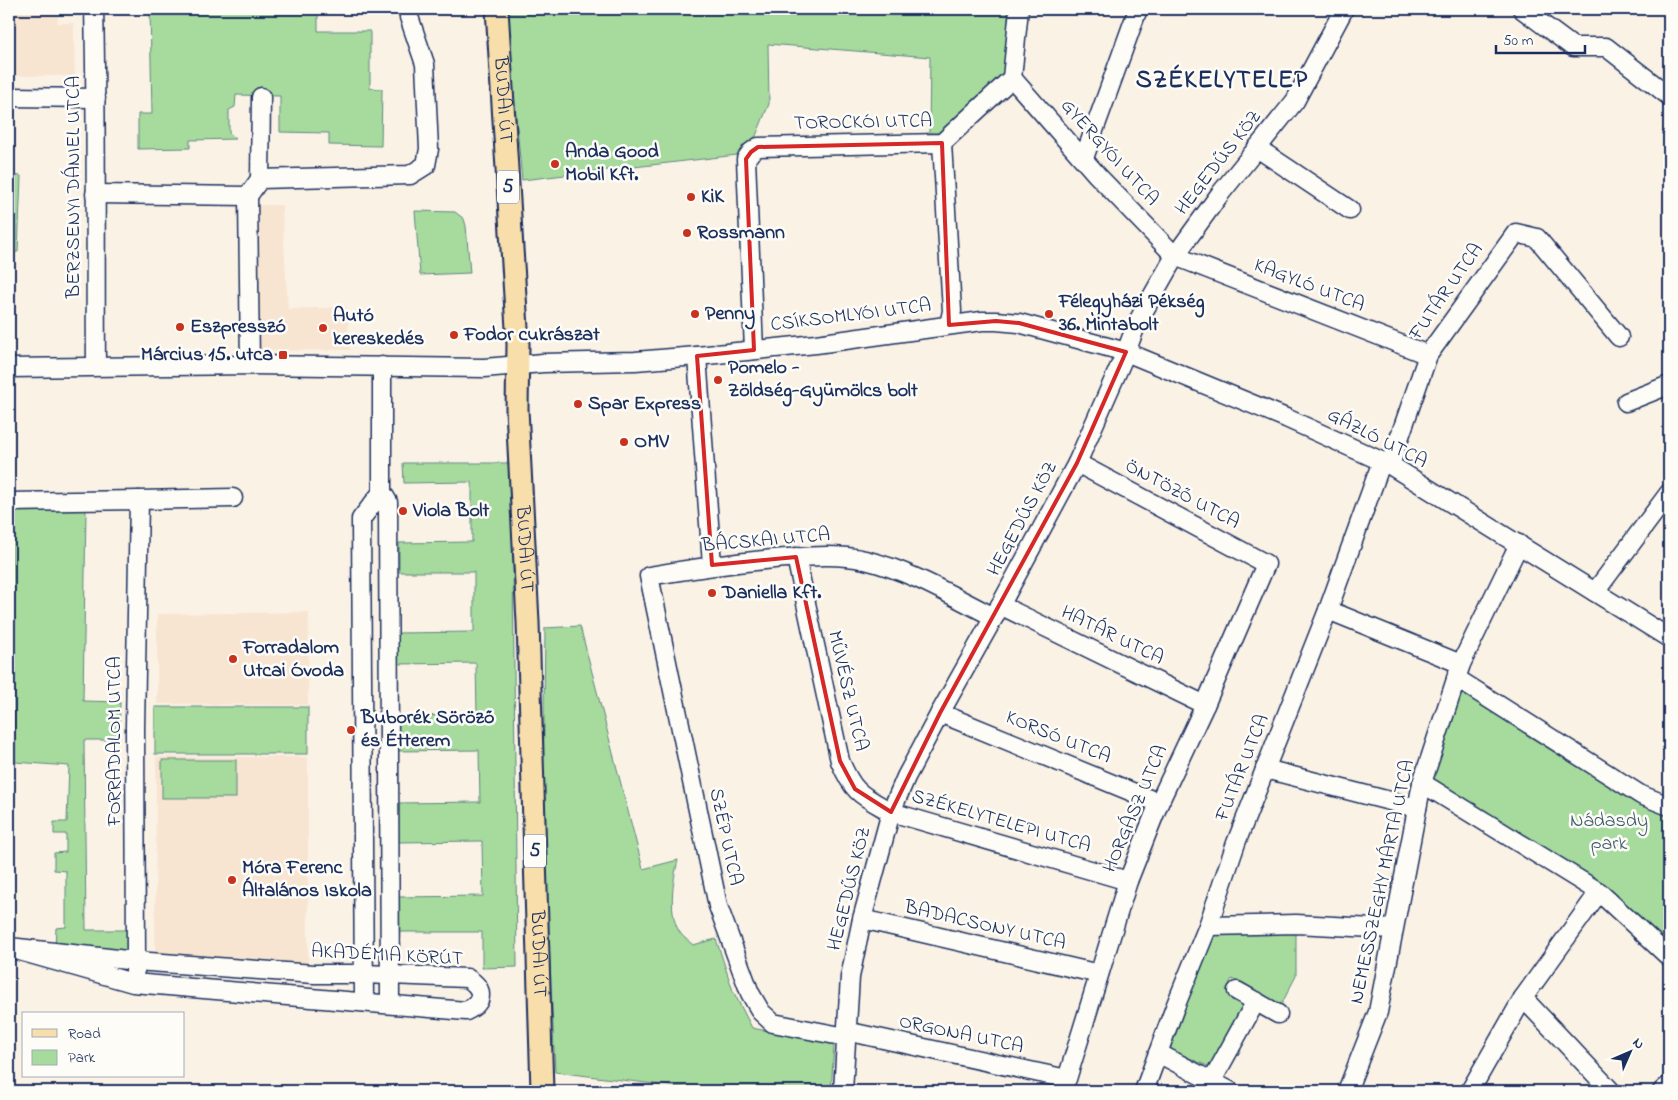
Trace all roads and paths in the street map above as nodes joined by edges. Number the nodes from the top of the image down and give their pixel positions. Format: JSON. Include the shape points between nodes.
{"nodes":[{"id":1,"x":94,"y":9,"type":"edge"},
{"id":2,"x":408,"y":9,"type":"edge"},
{"id":3,"x":496,"y":9,"type":"edge"},
{"id":4,"x":1019,"y":9,"type":"edge"},
{"id":5,"x":1138,"y":9,"type":"edge"},
{"id":6,"x":1344,"y":9,"type":"edge"},
{"id":7,"x":1522,"y":9,"type":"edge"},
{"id":8,"x":1012,"y":78,"type":"junction"},
{"id":9,"x":1669,"y":96,"type":"edge"},
{"id":10,"x":9,"y":97,"type":"edge"},
{"id":11,"x":261,"y":97,"type":"dead end"},
{"id":12,"x":96,"y":98,"type":"junction"},
{"id":13,"x":942,"y":143,"type":"junction"},
{"id":14,"x":1257,"y":148,"type":"junction"},
{"id":15,"x":1084,"y":158,"type":"junction"},
{"id":16,"x":260,"y":179,"type":"junction"},
{"id":17,"x":95,"y":194,"type":"junction"},
{"id":18,"x":248,"y":196,"type":"junction"},
{"id":19,"x":1350,"y":210,"type":"dead end"},
{"id":20,"x":1175,"y":256,"type":"junction"},
{"id":21,"x":949,"y":325,"type":"junction"},
{"id":22,"x":1619,"y":337,"type":"dead end"},
{"id":23,"x":754,"y":350,"type":"junction"},
{"id":24,"x":1126,"y":352,"type":"junction"},
{"id":25,"x":1428,"y":355,"type":"junction"},
{"id":26,"x":697,"y":356,"type":"junction"},
{"id":27,"x":250,"y":365,"type":"junction"},
{"id":28,"x":96,"y":366,"type":"junction"},
{"id":29,"x":382,"y":366,"type":"junction"},
{"id":30,"x":518,"y":366,"type":"junction"},
{"id":31,"x":9,"y":368,"type":"edge"},
{"id":32,"x":1669,"y":385,"type":"edge"},
{"id":33,"x":1626,"y":402,"type":"dead end"},
{"id":34,"x":1077,"y":463,"type":"junction"},
{"id":35,"x":1386,"y":463,"type":"junction"},
{"id":36,"x":382,"y":492,"type":"junction"},
{"id":37,"x":1669,"y":493,"type":"edge"},
{"id":38,"x":233,"y":498,"type":"dead end"},
{"id":39,"x":139,"y":500,"type":"junction"},
{"id":40,"x":9,"y":502,"type":"edge"},
{"id":41,"x":1519,"y":544,"type":"junction"},
{"id":42,"x":796,"y":557,"type":"junction"},
{"id":43,"x":1266,"y":564,"type":"joint"},
{"id":44,"x":712,"y":565,"type":"junction"},
{"id":45,"x":649,"y":576,"type":"joint"},
{"id":46,"x":1595,"y":592,"type":"junction"},
{"id":47,"x":1328,"y":610,"type":"junction"},
{"id":48,"x":997,"y":611,"type":"junction"},
{"id":49,"x":1669,"y":638,"type":"edge"},
{"id":50,"x":1458,"y":671,"type":"junction"},
{"id":51,"x":1205,"y":705,"type":"junction"},
{"id":52,"x":940,"y":712,"type":"junction"},
{"id":53,"x":1265,"y":769,"type":"junction"},
{"id":54,"x":1422,"y":783,"type":"junction"},
{"id":55,"x":1160,"y":803,"type":"junction"},
{"id":56,"x":1668,"y":804,"type":"edge"},
{"id":57,"x":1417,"y":808,"type":"junction"},
{"id":58,"x":891,"y":812,"type":"junction"},
{"id":59,"x":1128,"y":881,"type":"junction"},
{"id":60,"x":1599,"y":892,"type":"junction"},
{"id":61,"x":862,"y":919,"type":"junction"},
{"id":62,"x":1208,"y":926,"type":"junction"},
{"id":63,"x":1393,"y":928,"type":"junction"},
{"id":64,"x":9,"y":947,"type":"edge"},
{"id":65,"x":1669,"y":957,"type":"edge"},
{"id":66,"x":136,"y":962,"type":"junction"},
{"id":67,"x":363,"y":974,"type":"junction"},
{"id":68,"x":1099,"y":974,"type":"junction"},
{"id":69,"x":390,"y":975,"type":"junction"},
{"id":70,"x":133,"y":983,"type":"junction"},
{"id":71,"x":1238,"y":990,"type":"dead end"},
{"id":72,"x":1523,"y":998,"type":"junction"},
{"id":73,"x":1256,"y":1001,"type":"junction"},
{"id":74,"x":364,"y":1002,"type":"junction"},
{"id":75,"x":390,"y":1004,"type":"junction"},
{"id":76,"x":1278,"y":1014,"type":"dead end"},
{"id":77,"x":846,"y":1034,"type":"junction"},
{"id":78,"x":1158,"y":1053,"type":"junction"},
{"id":79,"x":1067,"y":1079,"type":"joint"},
{"id":80,"x":1212,"y":1081,"type":"junction"},
{"id":81,"x":1669,"y":1085,"type":"edge"},
{"id":82,"x":542,"y":1091,"type":"edge"},
{"id":83,"x":843,"y":1091,"type":"edge"},
{"id":84,"x":1144,"y":1091,"type":"edge"},
{"id":85,"x":1230,"y":1091,"type":"edge"},
{"id":86,"x":1347,"y":1091,"type":"edge"},
{"id":87,"x":1470,"y":1091,"type":"edge"},
{"id":88,"x":1611,"y":1091,"type":"edge"},
{"id":89,"x":1662,"y":1091,"type":"edge"}],
"edges":[{"from":1,"to":12,"type":"street","name":"BERZSENYI DÁNIEL UTCA"},
{"from":2,"to":16,"type":"street","via":[[425,64],[429,149],[426,165],[410,176]]},
{"from":3,"to":30,"type":"main road","name":"BUDAI ÚT","number":"5"},
{"from":4,"to":8,"type":"street"},
{"from":5,"to":15,"type":"street"},
{"from":6,"to":14,"type":"street","name":"HEGEDŰS KÖZ","via":[[1296,101]]},
{"from":7,"to":9,"type":"street","via":[[1573,47],[1606,47]]},
{"from":8,"to":13,"type":"street","name":"TOROCKÓI UTCA"},
{"from":8,"to":15,"type":"street","name":"GYERGYÓI UTCA"},
{"from":10,"to":12,"type":"street"},
{"from":11,"to":16,"type":"street"},
{"from":12,"to":17,"type":"street","name":"BERZSENYI DÁNIEL UTCA"},
{"from":13,"to":21,"type":"street","via":[[952,311]]},
{"from":13,"to":23,"type":"street","name":"TOROCKÓI UTCA","via":[[758,147],[751,152],[746,159]]},
{"from":14,"to":19,"type":"street"},
{"from":14,"to":20,"type":"street","name":"HEGEDŰS KÖZ"},
{"from":15,"to":20,"type":"street","name":"GYERGYÓI UTCA"},
{"from":16,"to":18,"type":"street"},
{"from":17,"to":18,"type":"street"},
{"from":17,"to":28,"type":"street","name":"BERZSENYI DÁNIEL UTCA"},
{"from":18,"to":27,"type":"street"},
{"from":20,"to":24,"type":"street","name":"HEGEDŰS KÖZ","via":[[1137,323]]},
{"from":20,"to":25,"type":"street","name":"KAGYLÓ UTCA"},
{"from":21,"to":23,"type":"street","name":"CSÍKSOMLYÓI UTCA"},
{"from":21,"to":24,"type":"street","name":"CSÍKSOMLYÓI UTCA","via":[[996,321],[1019,323]]},
{"from":22,"to":25,"type":"street","name":"FUTÁR UTCA","via":[[1537,238],[1516,233]]},
{"from":23,"to":26,"type":"street","name":"CSÍKSOMLYÓI UTCA"},
{"from":24,"to":34,"type":"street","name":"HEGEDŰS KÖZ"},
{"from":24,"to":35,"type":"street","name":"GÁZLÓ UTCA"},
{"from":25,"to":35,"type":"street","name":"FUTÁR UTCA"},
{"from":26,"to":30,"type":"street","name":"CSÍKSOMLYÓI UTCA"},
{"from":26,"to":44,"type":"street"},
{"from":27,"to":28,"type":"street"},
{"from":27,"to":29,"type":"street"},
{"from":28,"to":31,"type":"street"},
{"from":29,"to":30,"type":"street"},
{"from":29,"to":36,"type":"street"},
{"from":30,"to":82,"type":"main road","name":"BUDAI ÚT","number":"5"},
{"from":32,"to":33,"type":"street"},
{"from":34,"to":43,"type":"street","name":"ÖNTÖZŐ UTCA"},
{"from":34,"to":48,"type":"street","name":"HEGEDŰS KÖZ"},
{"from":35,"to":41,"type":"street","name":"GÁZLÓ UTCA"},
{"from":35,"to":47,"type":"street","name":"FUTÁR UTCA"},
{"from":36,"to":67,"type":"street","via":[[361,519]]},
{"from":36,"to":69,"type":"street","via":[[388,502]]},
{"from":37,"to":46,"type":"street"},
{"from":38,"to":39,"type":"street"},
{"from":39,"to":40,"type":"street"},
{"from":39,"to":66,"type":"street","name":"FORRADALOM UTCA","via":[[135,727]]},
{"from":41,"to":46,"type":"street","name":"GÁZLÓ UTCA"},
{"from":41,"to":50,"type":"street","name":"NEMESSZEGHY MÁRTA UTCA"},
{"from":42,"to":44,"type":"street","name":"BÁCSKAI UTCA"},
{"from":42,"to":48,"type":"street","name":"BÁCSKAI UTCA","via":[[846,556],[887,566]]},
{"from":42,"to":58,"type":"street","name":"MŰVÉSZ UTCA","via":[[840,761],[855,789]]},
{"from":43,"to":51,"type":"street","name":"HORGÁSZ UTCA"},
{"from":44,"to":45,"type":"street","name":"BÁCSKAI UTCA"},
{"from":45,"to":77,"type":"street","name":"SZÉP UTCA","via":[[718,906],[750,993],[761,1012],[774,1023]]},
{"from":46,"to":49,"type":"street","name":"GÁZLÓ UTCA"},
{"from":47,"to":50,"type":"street"},
{"from":47,"to":53,"type":"street","name":"FUTÁR UTCA"},
{"from":48,"to":51,"type":"street","name":"HATÁR UTCA"},
{"from":48,"to":52,"type":"street","name":"HEGEDŰS KÖZ"},
{"from":50,"to":54,"type":"street","name":"NEMESSZEGHY MÁRTA UTCA"},
{"from":50,"to":56,"type":"street","via":[[1641,795]]},
{"from":51,"to":55,"type":"street","name":"HORGÁSZ UTCA"},
{"from":52,"to":55,"type":"street","name":"KORSÓ UTCA"},
{"from":52,"to":58,"type":"street","name":"HEGEDŰS KÖZ"},
{"from":53,"to":57,"type":"street"},
{"from":53,"to":62,"type":"street","name":"FUTÁR UTCA"},
{"from":54,"to":57,"type":"street","name":"NEMESSZEGHY MÁRTA UTCA"},
{"from":54,"to":60,"type":"street"},
{"from":55,"to":59,"type":"street","name":"HORGÁSZ UTCA"},
{"from":57,"to":63,"type":"street","name":"NEMESSZEGHY MÁRTA UTCA"},
{"from":58,"to":59,"type":"street","name":"SZÉKELYTELEPI UTCA"},
{"from":58,"to":61,"type":"street","name":"HEGEDŰS KÖZ"},
{"from":59,"to":68,"type":"street","name":"HORGÁSZ UTCA"},
{"from":60,"to":65,"type":"street"},
{"from":60,"to":72,"type":"street"},
{"from":61,"to":68,"type":"street","name":"BADACSONY UTCA"},
{"from":61,"to":77,"type":"street","name":"HEGEDŰS KÖZ","via":[[850,977]]},
{"from":62,"to":63,"type":"street","via":[[1296,924]]},
{"from":62,"to":78,"type":"street","name":"FUTÁR UTCA"},
{"from":63,"to":86,"type":"street","name":"NEMESSZEGHY MÁRTA UTCA","via":[[1378,1012]]},
{"from":64,"to":66,"type":"street","name":"AKADÉMIA KÖRÚT"},
{"from":64,"to":70,"type":"street","name":"AKADÉMIA KÖRÚT"},
{"from":66,"to":67,"type":"street","name":"AKADÉMIA KÖRÚT","via":[[314,974]]},
{"from":66,"to":70,"type":"street","name":"FORRADALOM UTCA"},
{"from":67,"to":69,"type":"street","name":"AKADÉMIA KÖRÚT"},
{"from":67,"to":74,"type":"street"},
{"from":68,"to":79,"type":"street","name":"HORGÁSZ UTCA"},
{"from":69,"to":75,"type":"street"},
{"from":69,"to":75,"type":"street","name":"AKADÉMIA KÖRÚT","via":[[466,978],[478,987],[481,995],[473,1008],[466,1011]]},
{"from":70,"to":74,"type":"street","name":"AKADÉMIA KÖRÚT"},
{"from":71,"to":73,"type":"street"},
{"from":72,"to":87,"type":"street"},
{"from":72,"to":88,"type":"street"},
{"from":73,"to":76,"type":"street"},
{"from":73,"to":80,"type":"street"},
{"from":74,"to":75,"type":"street","name":"AKADÉMIA KÖRÚT"},
{"from":77,"to":79,"type":"street","name":"ORGONA UTCA"},
{"from":77,"to":83,"type":"street","name":"HEGEDŰS KÖZ"},
{"from":78,"to":80,"type":"street"},
{"from":78,"to":84,"type":"street","name":"FUTÁR UTCA"},
{"from":80,"to":85,"type":"street"},
{"from":81,"to":89,"type":"street"}]}
